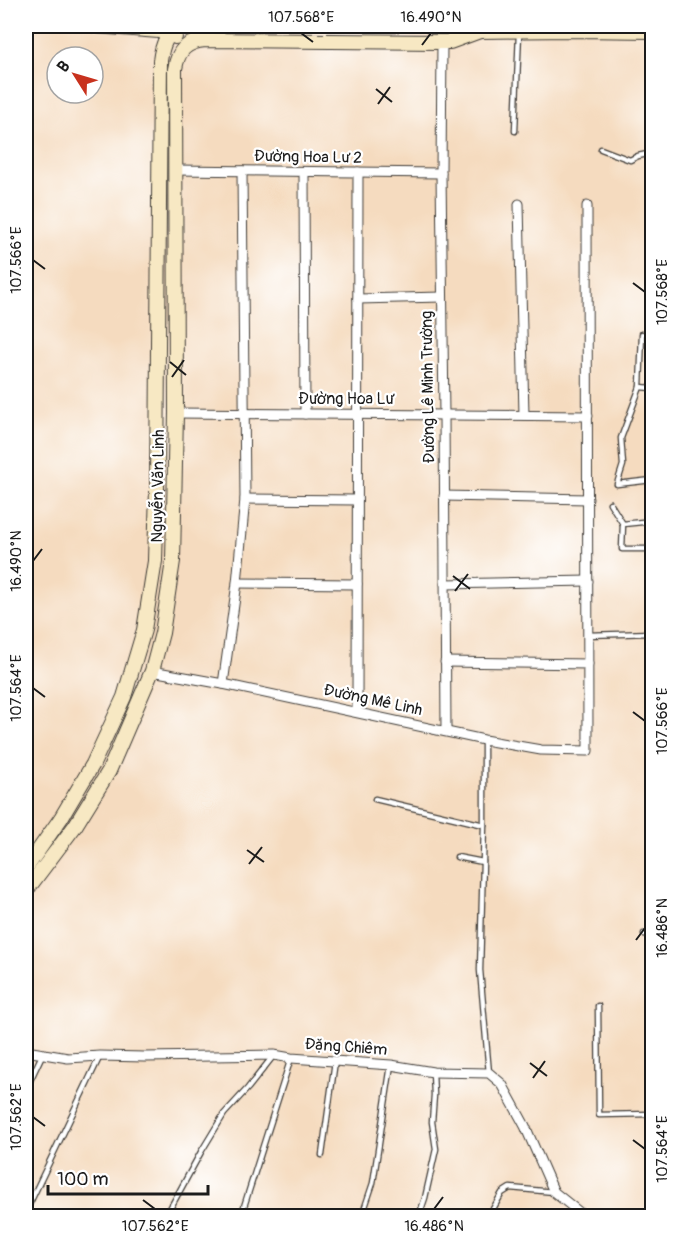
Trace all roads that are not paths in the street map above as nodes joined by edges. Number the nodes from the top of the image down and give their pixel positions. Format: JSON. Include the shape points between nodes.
{"nodes":[{"id":1,"x":96,"y":26,"type":"edge"},
{"id":2,"x":462,"y":26,"type":"edge"},
{"id":3,"x":174,"y":28,"type":"edge"},
{"id":4,"x":480,"y":28,"type":"edge"},
{"id":5,"x":575,"y":28,"type":"edge"},
{"id":6,"x":519,"y":30,"type":"junction"},
{"id":7,"x":652,"y":31,"type":"edge"},
{"id":8,"x":442,"y":42,"type":"junction"},
{"id":9,"x":185,"y":47,"type":"junction"},
{"id":10,"x":515,"y":130,"type":"dead end"},
{"id":11,"x":601,"y":149,"type":"dead end"},
{"id":12,"x":652,"y":153,"type":"edge"},
{"id":13,"x":175,"y":170,"type":"junction"},
{"id":14,"x":242,"y":171,"type":"junction"},
{"id":15,"x":304,"y":172,"type":"junction"},
{"id":16,"x":358,"y":172,"type":"junction"},
{"id":17,"x":441,"y":173,"type":"junction"},
{"id":18,"x":519,"y":204,"type":"dead end"},
{"id":19,"x":587,"y":206,"type":"dead end"},
{"id":20,"x":442,"y":297,"type":"junction"},
{"id":21,"x":358,"y":299,"type":"junction"},
{"id":22,"x":642,"y":334,"type":"dead end"},
{"id":23,"x":640,"y":387,"type":"junction"},
{"id":24,"x":652,"y":388,"type":"edge"},
{"id":25,"x":176,"y":413,"type":"junction"},
{"id":26,"x":245,"y":414,"type":"junction"},
{"id":27,"x":305,"y":414,"type":"junction"},
{"id":28,"x":357,"y":414,"type":"junction"},
{"id":29,"x":444,"y":415,"type":"junction"},
{"id":30,"x":524,"y":415,"type":"junction"},
{"id":31,"x":588,"y":416,"type":"junction"},
{"id":32,"x":157,"y":457,"type":"junction"},
{"id":33,"x":176,"y":457,"type":"junction"},
{"id":34,"x":652,"y":480,"type":"edge"},
{"id":35,"x":444,"y":496,"type":"junction"},
{"id":36,"x":245,"y":499,"type":"junction"},
{"id":37,"x":588,"y":499,"type":"junction"},
{"id":38,"x":357,"y":500,"type":"junction"},
{"id":39,"x":610,"y":503,"type":"dead end"},
{"id":40,"x":652,"y":521,"type":"edge"},
{"id":41,"x":623,"y":524,"type":"junction"},
{"id":42,"x":652,"y":549,"type":"edge"},
{"id":43,"x":588,"y":581,"type":"junction"},
{"id":44,"x":237,"y":583,"type":"junction"},
{"id":45,"x":357,"y":584,"type":"junction"},
{"id":46,"x":445,"y":584,"type":"junction"},
{"id":47,"x":652,"y":633,"type":"edge"},
{"id":48,"x":588,"y":635,"type":"junction"},
{"id":49,"x":445,"y":662,"type":"junction"},
{"id":50,"x":588,"y":664,"type":"junction"},
{"id":51,"x":152,"y":671,"type":"junction"},
{"id":52,"x":223,"y":684,"type":"junction"},
{"id":53,"x":357,"y":712,"type":"junction"},
{"id":54,"x":446,"y":731,"type":"junction"},
{"id":55,"x":484,"y":740,"type":"junction"},
{"id":56,"x":93,"y":764,"type":"junction"},
{"id":57,"x":109,"y":771,"type":"junction"},
{"id":58,"x":375,"y":799,"type":"dead end"},
{"id":59,"x":484,"y":825,"type":"junction"},
{"id":60,"x":458,"y":857,"type":"dead end"},
{"id":61,"x":483,"y":862,"type":"junction"},
{"id":62,"x":26,"y":868,"type":"edge"},
{"id":63,"x":26,"y":891,"type":"edge"},
{"id":64,"x":644,"y":934,"type":"dead end"},
{"id":65,"x":652,"y":935,"type":"edge"},
{"id":66,"x":598,"y":1006,"type":"dead end"},
{"id":67,"x":26,"y":1051,"type":"edge"},
{"id":68,"x":42,"y":1055,"type":"junction"},
{"id":69,"x":274,"y":1055,"type":"junction"},
{"id":70,"x":100,"y":1056,"type":"junction"},
{"id":71,"x":291,"y":1058,"type":"junction"},
{"id":72,"x":335,"y":1061,"type":"junction"},
{"id":73,"x":391,"y":1065,"type":"junction"},
{"id":74,"x":434,"y":1072,"type":"junction"},
{"id":75,"x":489,"y":1073,"type":"junction"},
{"id":76,"x":26,"y":1089,"type":"edge"},
{"id":77,"x":652,"y":1114,"type":"edge"},
{"id":78,"x":322,"y":1155,"type":"dead end"},
{"id":79,"x":554,"y":1192,"type":"junction"},
{"id":80,"x":26,"y":1211,"type":"edge"},
{"id":81,"x":580,"y":1215,"type":"edge"},
{"id":82,"x":166,"y":1216,"type":"edge"},
{"id":83,"x":241,"y":1216,"type":"edge"},
{"id":84,"x":362,"y":1216,"type":"edge"},
{"id":85,"x":419,"y":1216,"type":"edge"},
{"id":86,"x":489,"y":1216,"type":"edge"}],
"edges":[{"from":1,"to":3,"type":"main road"},
{"from":2,"to":4,"type":"main road"},
{"from":3,"to":9,"type":"main road"},
{"from":3,"to":32,"type":"main road","name":"Nguyễn Văn Linh","via":[[161,49],[159,61]]},
{"from":4,"to":6,"type":"main road"},
{"from":4,"to":8,"type":"main road"},
{"from":5,"to":6,"type":"main road"},
{"from":5,"to":7,"type":"main road"},
{"from":6,"to":10,"type":"lane"},
{"from":8,"to":9,"type":"main road","via":[[205,40]]},
{"from":8,"to":17,"type":"street","name":"Đường Lê Minh Trường"},
{"from":9,"to":13,"type":"main road","name":"Nguyễn Văn Linh","via":[[176,69]]},
{"from":11,"to":12,"type":"lane","via":[[630,160]]},
{"from":13,"to":14,"type":"street","name":"Đường Hoa Lư 2"},
{"from":13,"to":25,"type":"main road","name":"Nguyễn Văn Linh"},
{"from":14,"to":15,"type":"street","name":"Đường Hoa Lư 2"},
{"from":14,"to":26,"type":"street"},
{"from":15,"to":16,"type":"street","name":"Đường Hoa Lư 2"},
{"from":15,"to":27,"type":"street"},
{"from":16,"to":17,"type":"street","name":"Đường Hoa Lư 2"},
{"from":16,"to":21,"type":"street"},
{"from":17,"to":20,"type":"street","name":"Đường Lê Minh Trường"},
{"from":18,"to":30,"type":"street"},
{"from":19,"to":31,"type":"street"},
{"from":20,"to":21,"type":"street"},
{"from":20,"to":29,"type":"street","name":"Đường Lê Minh Trường"},
{"from":21,"to":28,"type":"street"},
{"from":22,"to":23,"type":"lane"},
{"from":23,"to":24,"type":"lane"},
{"from":23,"to":34,"type":"lane","via":[[621,438],[623,465],[618,484]]},
{"from":25,"to":26,"type":"street","name":"Đường Hoa Lư"},
{"from":25,"to":33,"type":"main road","name":"Nguyễn Văn Linh"},
{"from":26,"to":27,"type":"street","name":"Đường Hoa Lư"},
{"from":26,"to":36,"type":"street"},
{"from":27,"to":28,"type":"street","name":"Đường Hoa Lư"},
{"from":28,"to":29,"type":"street","name":"Đường Hoa Lư"},
{"from":28,"to":38,"type":"street"},
{"from":29,"to":30,"type":"street","name":"Đường Hoa Lư"},
{"from":29,"to":35,"type":"street","name":"Đường Lê Minh Trường"},
{"from":30,"to":31,"type":"street","name":"Đường Hoa Lư"},
{"from":31,"to":37,"type":"street"},
{"from":32,"to":33,"type":"main road"},
{"from":32,"to":56,"type":"main road","name":"Nguyễn Văn Linh","via":[[155,561],[144,630],[124,697]]},
{"from":33,"to":51,"type":"main road","name":"Nguyễn Văn Linh","via":[[174,561]]},
{"from":35,"to":37,"type":"street"},
{"from":35,"to":46,"type":"street","name":"Đường Lê Minh Trường"},
{"from":36,"to":38,"type":"street"},
{"from":36,"to":44,"type":"street"},
{"from":37,"to":43,"type":"street"},
{"from":38,"to":45,"type":"street"},
{"from":39,"to":41,"type":"lane"},
{"from":40,"to":41,"type":"lane"},
{"from":41,"to":42,"type":"lane","via":[[622,549]]},
{"from":43,"to":46,"type":"street"},
{"from":43,"to":48,"type":"street"},
{"from":44,"to":45,"type":"street"},
{"from":44,"to":52,"type":"street"},
{"from":45,"to":53,"type":"street"},
{"from":46,"to":49,"type":"street","name":"Đường Lê Minh Trường"},
{"from":47,"to":48,"type":"lane"},
{"from":48,"to":50,"type":"street"},
{"from":49,"to":50,"type":"street"},
{"from":49,"to":54,"type":"street","name":"Đường Lê Minh Trường"},
{"from":50,"to":55,"type":"street","name":"Đường Mê Linh","via":[[588,751],[541,750]]},
{"from":51,"to":52,"type":"street","name":"Đường Mê Linh"},
{"from":51,"to":57,"type":"main road","name":"Nguyễn Văn Linh"},
{"from":52,"to":53,"type":"street","name":"Đường Mê Linh"},
{"from":53,"to":54,"type":"street","name":"Đường Mê Linh"},
{"from":54,"to":55,"type":"street","name":"Đường Mê Linh"},
{"from":55,"to":59,"type":"lane"},
{"from":56,"to":57,"type":"main road"},
{"from":56,"to":62,"type":"main road","name":"Nguyễn Văn Linh"},
{"from":57,"to":63,"type":"main road","name":"Nguyễn Văn Linh","via":[[75,826]]},
{"from":58,"to":59,"type":"lane"},
{"from":59,"to":61,"type":"lane"},
{"from":60,"to":61,"type":"lane"},
{"from":61,"to":75,"type":"lane","via":[[480,970]]},
{"from":64,"to":65,"type":"lane"},
{"from":66,"to":77,"type":"lane","via":[[599,1115]]},
{"from":67,"to":68,"type":"street","name":"Đặng Chiêm"},
{"from":68,"to":70,"type":"street","name":"Đặng Chiêm"},
{"from":68,"to":76,"type":"lane"},
{"from":69,"to":70,"type":"street","name":"Đặng Chiêm"},
{"from":69,"to":71,"type":"street","name":"Đặng Chiêm"},
{"from":69,"to":82,"type":"lane","via":[[224,1114]]},
{"from":70,"to":80,"type":"lane"},
{"from":71,"to":72,"type":"street","name":"Đặng Chiêm"},
{"from":71,"to":83,"type":"lane"},
{"from":72,"to":73,"type":"street","name":"Đặng Chiêm"},
{"from":72,"to":78,"type":"lane"},
{"from":73,"to":74,"type":"street","name":"Đặng Chiêm"},
{"from":73,"to":84,"type":"lane","via":[[373,1183]]},
{"from":74,"to":75,"type":"street","name":"Đặng Chiêm"},
{"from":74,"to":85,"type":"lane","via":[[432,1122],[436,1149]]},
{"from":75,"to":79,"type":"street","via":[[502,1084],[525,1126]]},
{"from":79,"to":81,"type":"street"},
{"from":79,"to":86,"type":"lane","via":[[510,1188],[502,1193]]}]}
